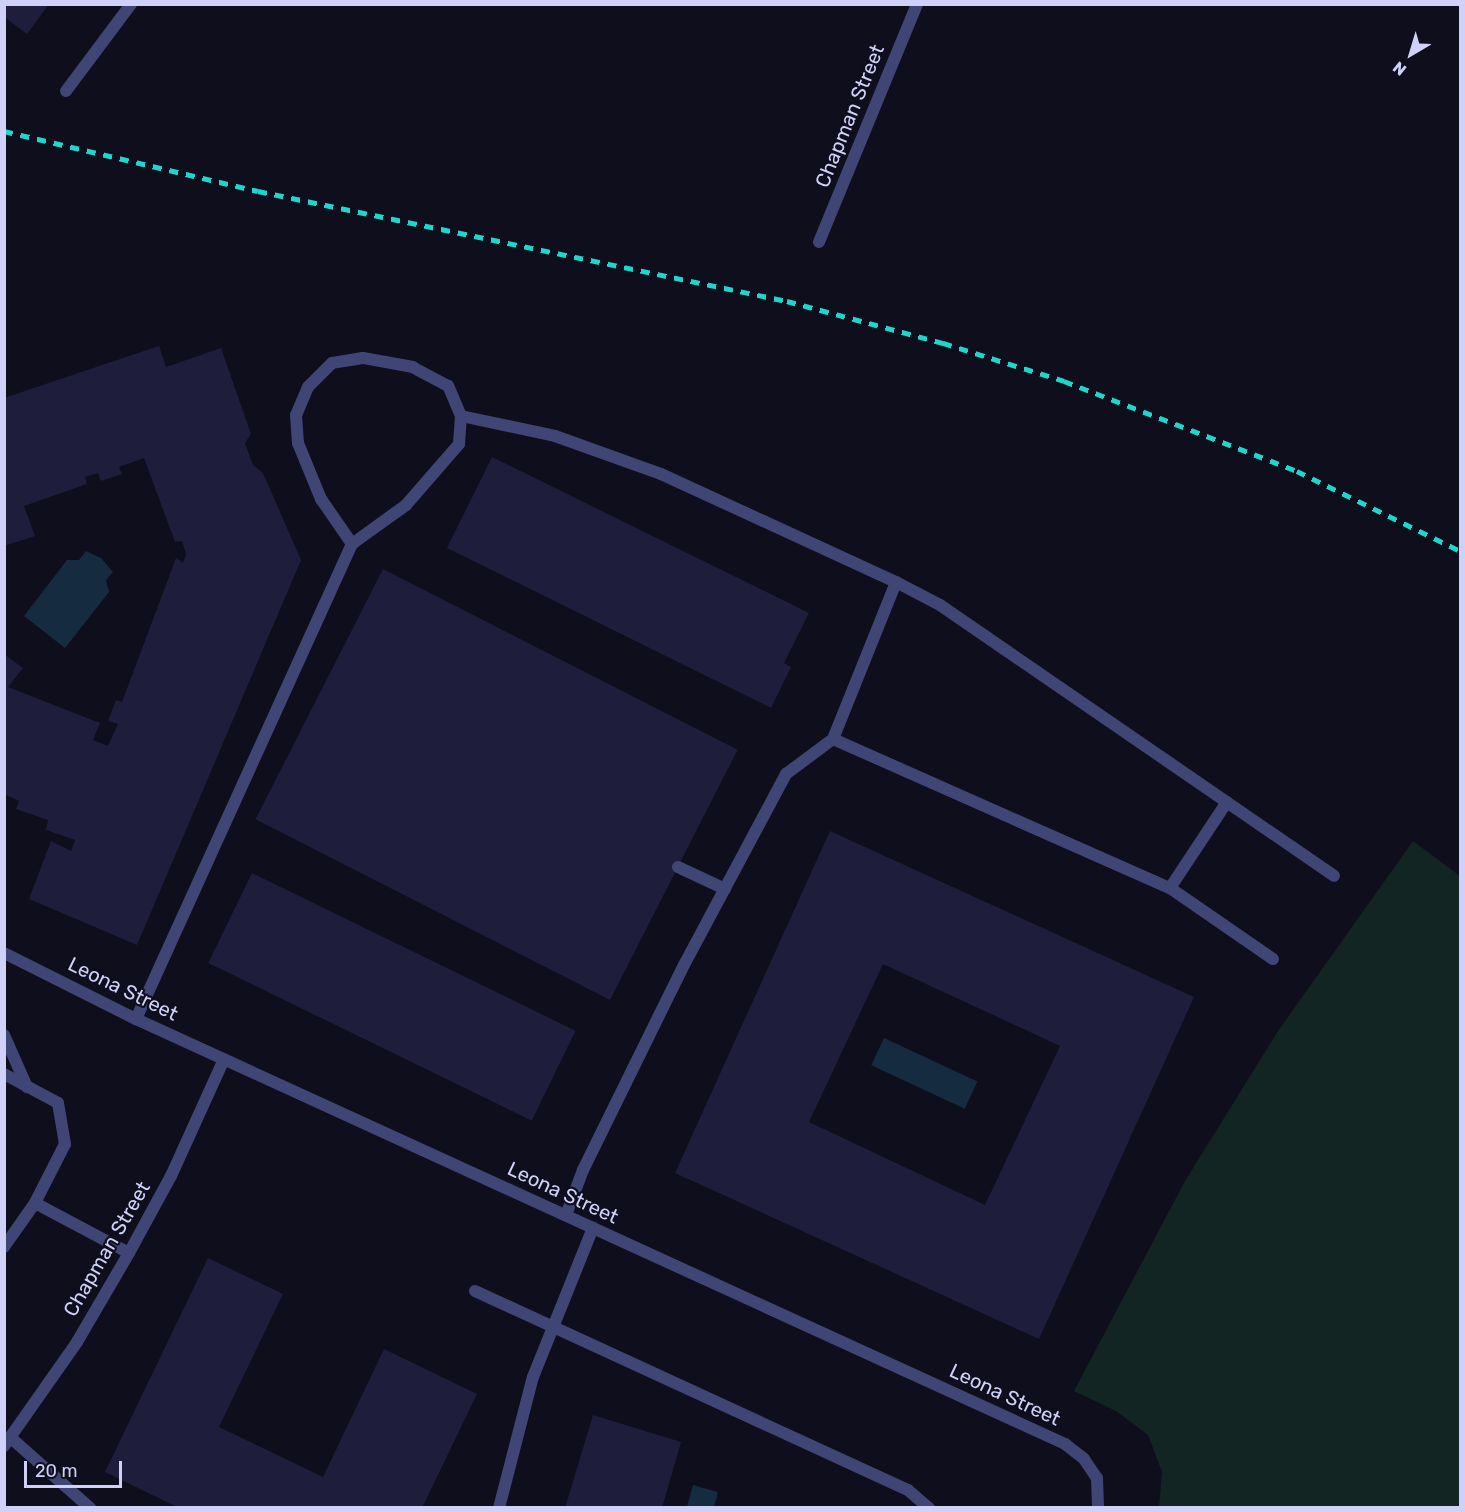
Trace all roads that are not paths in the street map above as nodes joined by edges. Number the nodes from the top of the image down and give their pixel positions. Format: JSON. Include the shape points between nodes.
{"nodes":[{"id":1,"x":131,"y":4,"type":"edge"},
{"id":2,"x":917,"y":4,"type":"edge"},
{"id":3,"x":66,"y":91,"type":"dead end"},
{"id":4,"x":819,"y":242,"type":"dead end"},
{"id":5,"x":461,"y":416,"type":"junction"},
{"id":6,"x":352,"y":544,"type":"junction"},
{"id":7,"x":896,"y":582,"type":"junction"},
{"id":8,"x":833,"y":739,"type":"junction"},
{"id":9,"x":1227,"y":802,"type":"junction"},
{"id":10,"x":678,"y":867,"type":"dead end"},
{"id":11,"x":1334,"y":876,"type":"dead end"},
{"id":12,"x":1170,"y":888,"type":"junction"},
{"id":13,"x":724,"y":889,"type":"junction"},
{"id":14,"x":4,"y":953,"type":"edge"},
{"id":15,"x":1273,"y":959,"type":"dead end"},
{"id":16,"x":136,"y":1019,"type":"junction"},
{"id":17,"x":4,"y":1035,"type":"edge"},
{"id":18,"x":224,"y":1059,"type":"junction"},
{"id":19,"x":4,"y":1074,"type":"edge"},
{"id":20,"x":27,"y":1087,"type":"junction"},
{"id":21,"x":35,"y":1203,"type":"junction"},
{"id":22,"x":566,"y":1215,"type":"junction"},
{"id":23,"x":593,"y":1228,"type":"junction"},
{"id":24,"x":4,"y":1247,"type":"edge"},
{"id":25,"x":129,"y":1253,"type":"junction"},
{"id":26,"x":475,"y":1291,"type":"dead end"},
{"id":27,"x":552,"y":1326,"type":"junction"},
{"id":28,"x":8,"y":1442,"type":"edge"},
{"id":29,"x":90,"y":1508,"type":"edge"},
{"id":30,"x":499,"y":1508,"type":"edge"},
{"id":31,"x":928,"y":1508,"type":"edge"},
{"id":32,"x":1098,"y":1508,"type":"edge"}],
"edges":[{"from":1,"to":3,"type":"street"},
{"from":2,"to":4,"type":"street","name":"Chapman Street"},
{"from":5,"to":6,"type":"street","via":[[459,444],[439,471],[406,505]]},
{"from":5,"to":6,"type":"street","via":[[448,386],[412,367],[363,358],[332,363],[308,387],[296,415],[298,443],[321,499]]},
{"from":5,"to":7,"type":"street","via":[[555,436],[661,474]]},
{"from":6,"to":16,"type":"street"},
{"from":7,"to":8,"type":"street"},
{"from":7,"to":9,"type":"street","via":[[940,604]]},
{"from":8,"to":12,"type":"street"},
{"from":8,"to":13,"type":"street","via":[[786,774]]},
{"from":9,"to":11,"type":"street"},
{"from":9,"to":12,"type":"street"},
{"from":10,"to":13,"type":"street"},
{"from":12,"to":15,"type":"street"},
{"from":13,"to":22,"type":"street","via":[[583,1170]]},
{"from":14,"to":16,"type":"street","name":"Leona Street"},
{"from":16,"to":18,"type":"street","name":"Leona Street"},
{"from":17,"to":20,"type":"street"},
{"from":18,"to":22,"type":"street","name":"Leona Street"},
{"from":18,"to":25,"type":"street","name":"Chapman Street","via":[[171,1176]]},
{"from":19,"to":20,"type":"street"},
{"from":20,"to":21,"type":"street","via":[[58,1104],[65,1144]]},
{"from":21,"to":24,"type":"street"},
{"from":21,"to":25,"type":"street"},
{"from":22,"to":23,"type":"street","name":"Leona Street"},
{"from":23,"to":27,"type":"street"},
{"from":23,"to":32,"type":"street","name":"Leona Street","via":[[1065,1444],[1084,1459],[1097,1478]]},
{"from":25,"to":28,"type":"street","name":"Chapman Street","via":[[77,1342]]},
{"from":26,"to":27,"type":"street"},
{"from":27,"to":30,"type":"street","via":[[533,1377]]},
{"from":27,"to":31,"type":"street","via":[[908,1490]]},
{"from":28,"to":29,"type":"street"}]}
